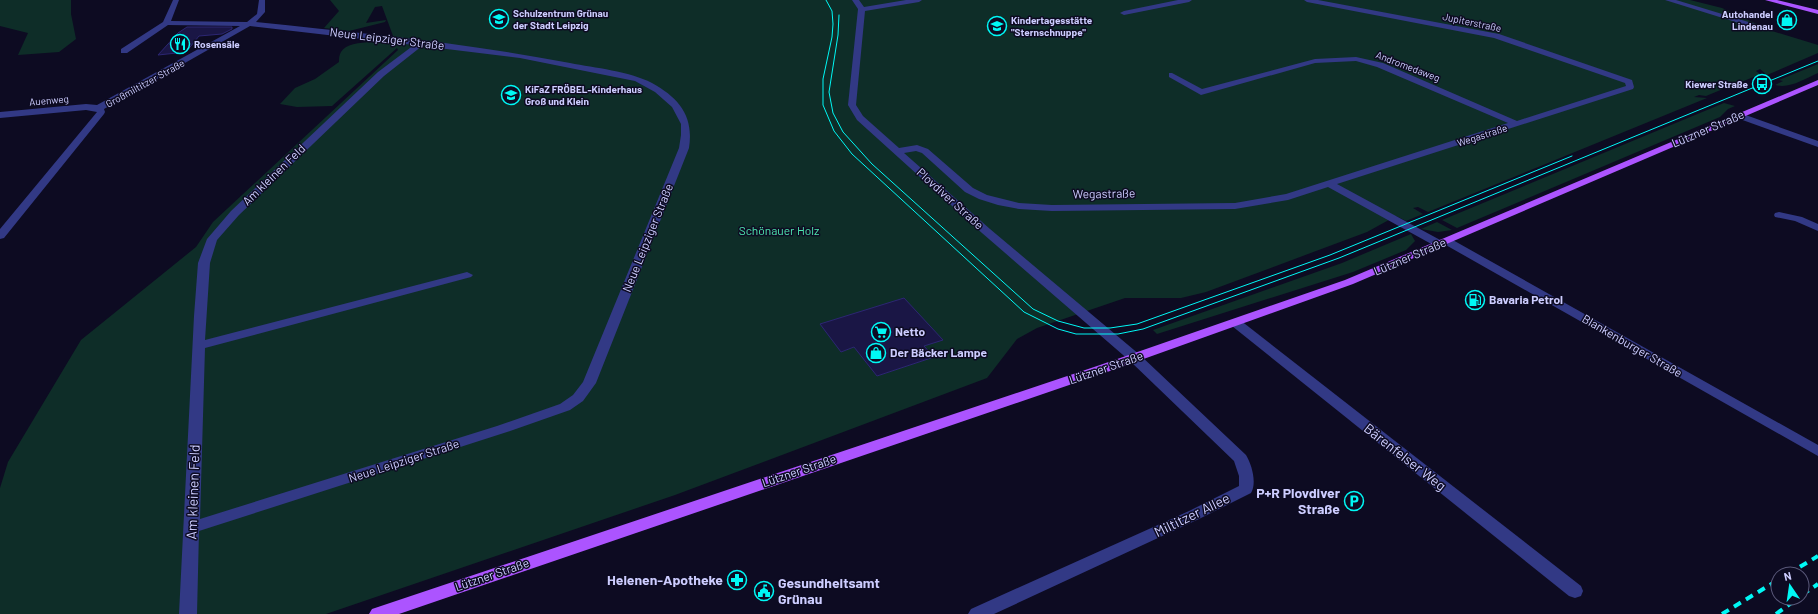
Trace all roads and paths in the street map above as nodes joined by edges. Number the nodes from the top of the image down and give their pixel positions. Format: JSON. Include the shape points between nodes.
{"nodes":[{"id":1,"x":176,"y":0,"type":"edge"},
{"id":2,"x":262,"y":0,"type":"edge"},
{"id":3,"x":855,"y":0,"type":"edge"},
{"id":4,"x":919,"y":0,"type":"edge"},
{"id":5,"x":1164,"y":0,"type":"edge"},
{"id":6,"x":1189,"y":0,"type":"edge"},
{"id":7,"x":1307,"y":0,"type":"edge"},
{"id":8,"x":1668,"y":0,"type":"edge"},
{"id":9,"x":1768,"y":0,"type":"edge"},
{"id":10,"x":1792,"y":0,"type":"edge"},
{"id":11,"x":1173,"y":4,"type":"junction"},
{"id":12,"x":1818,"y":6,"type":"edge"},
{"id":13,"x":862,"y":9,"type":"junction"},
{"id":14,"x":1818,"y":12,"type":"edge"},
{"id":15,"x":1124,"y":13,"type":"dead end"},
{"id":16,"x":166,"y":23,"type":"junction"},
{"id":17,"x":249,"y":24,"type":"junction"},
{"id":18,"x":1761,"y":27,"type":"dead end"},
{"id":19,"x":421,"y":43,"type":"junction"},
{"id":20,"x":124,"y":51,"type":"dead end"},
{"id":21,"x":1172,"y":75,"type":"dead end"},
{"id":22,"x":1629,"y":82,"type":"joint"},
{"id":23,"x":1818,"y":82,"type":"edge"},
{"id":24,"x":100,"y":108,"type":"junction"},
{"id":25,"x":0,"y":115,"type":"edge"},
{"id":26,"x":1740,"y":116,"type":"junction"},
{"id":27,"x":1517,"y":124,"type":"junction"},
{"id":28,"x":1818,"y":144,"type":"edge"},
{"id":29,"x":896,"y":151,"type":"junction"},
{"id":30,"x":1329,"y":184,"type":"junction"},
{"id":31,"x":1779,"y":215,"type":"dead end"},
{"id":32,"x":1818,"y":228,"type":"edge"},
{"id":33,"x":0,"y":236,"type":"edge"},
{"id":34,"x":1443,"y":242,"type":"junction"},
{"id":35,"x":467,"y":275,"type":"dead end"},
{"id":36,"x":1236,"y":323,"type":"junction"},
{"id":37,"x":199,"y":346,"type":"junction"},
{"id":38,"x":1135,"y":358,"type":"junction"},
{"id":39,"x":1818,"y":451,"type":"edge"},
{"id":40,"x":192,"y":527,"type":"junction"},
{"id":41,"x":1575,"y":591,"type":"dead end"},
{"id":42,"x":188,"y":614,"type":"edge"},
{"id":43,"x":378,"y":614,"type":"edge"},
{"id":44,"x":977,"y":614,"type":"edge"}],
"edges":[{"from":1,"to":16,"type":"street"},
{"from":2,"to":17,"type":"street","name":"Großmiltitzer Straße","via":[[262,14]]},
{"from":3,"to":13,"type":"street"},
{"from":4,"to":13,"type":"street"},
{"from":5,"to":11,"type":"street"},
{"from":6,"to":11,"type":"street"},
{"from":7,"to":22,"type":"street","name":"Jupiterstraße","via":[[1496,36]]},
{"from":8,"to":18,"type":"street"},
{"from":9,"to":14,"type":"main road"},
{"from":10,"to":12,"type":"main road"},
{"from":11,"to":15,"type":"street"},
{"from":13,"to":29,"type":"street","name":"Plovdiver Straße","via":[[852,105],[860,118]]},
{"from":16,"to":17,"type":"street","name":"Neue Leipziger Straße"},
{"from":16,"to":20,"type":"street"},
{"from":17,"to":19,"type":"street","name":"Neue Leipziger Straße"},
{"from":17,"to":24,"type":"street","name":"Großmiltitzer Straße"},
{"from":19,"to":37,"type":"street","name":"Am kleinen Feld","via":[[381,74],[235,213],[212,240],[204,263]]},
{"from":19,"to":40,"type":"street","name":"Neue Leipziger Straße","via":[[520,56],[637,79],[668,98],[684,118],[687,138],[684,148],[589,383],[578,398],[565,407],[547,414]]},
{"from":21,"to":27,"type":"street","name":"Andromedaweg","via":[[1201,92],[1315,61],[1356,60],[1404,74]]},
{"from":22,"to":27,"type":"street","name":"Wegastraße","via":[[1630,87]]},
{"from":23,"to":26,"type":"main road","name":"Lützner Straße"},
{"from":24,"to":25,"type":"street","name":"Auenweg"},
{"from":24,"to":33,"type":"street","name":"Großmiltitzer Straße","via":[[101,112]]},
{"from":26,"to":28,"type":"street"},
{"from":26,"to":34,"type":"main road","name":"Lützner Straße"},
{"from":27,"to":30,"type":"street","name":"Wegastraße"},
{"from":29,"to":30,"type":"street","name":"Wegastraße","via":[[917,148],[924,151],[969,190],[983,197],[1002,204],[1038,208],[1235,206],[1288,197]]},
{"from":29,"to":38,"type":"street","name":"Plovdiver Straße"},
{"from":30,"to":34,"type":"street"},
{"from":31,"to":32,"type":"street","via":[[1798,219]]},
{"from":34,"to":36,"type":"main road","name":"Lützner Straße","via":[[1355,280]]},
{"from":34,"to":39,"type":"street","name":"Blankenburger Straße"},
{"from":35,"to":37,"type":"street"},
{"from":36,"to":38,"type":"main road","name":"Lützner Straße"},
{"from":36,"to":41,"type":"street","name":"Bärenfelser Weg"},
{"from":37,"to":40,"type":"street","name":"Am kleinen Feld"},
{"from":38,"to":43,"type":"main road","name":"Lützner Straße"},
{"from":38,"to":44,"type":"street","name":"Miltitzer Allee","via":[[1241,459],[1246,476],[1246,489]]},
{"from":40,"to":42,"type":"street","name":"Am kleinen Feld"}]}
